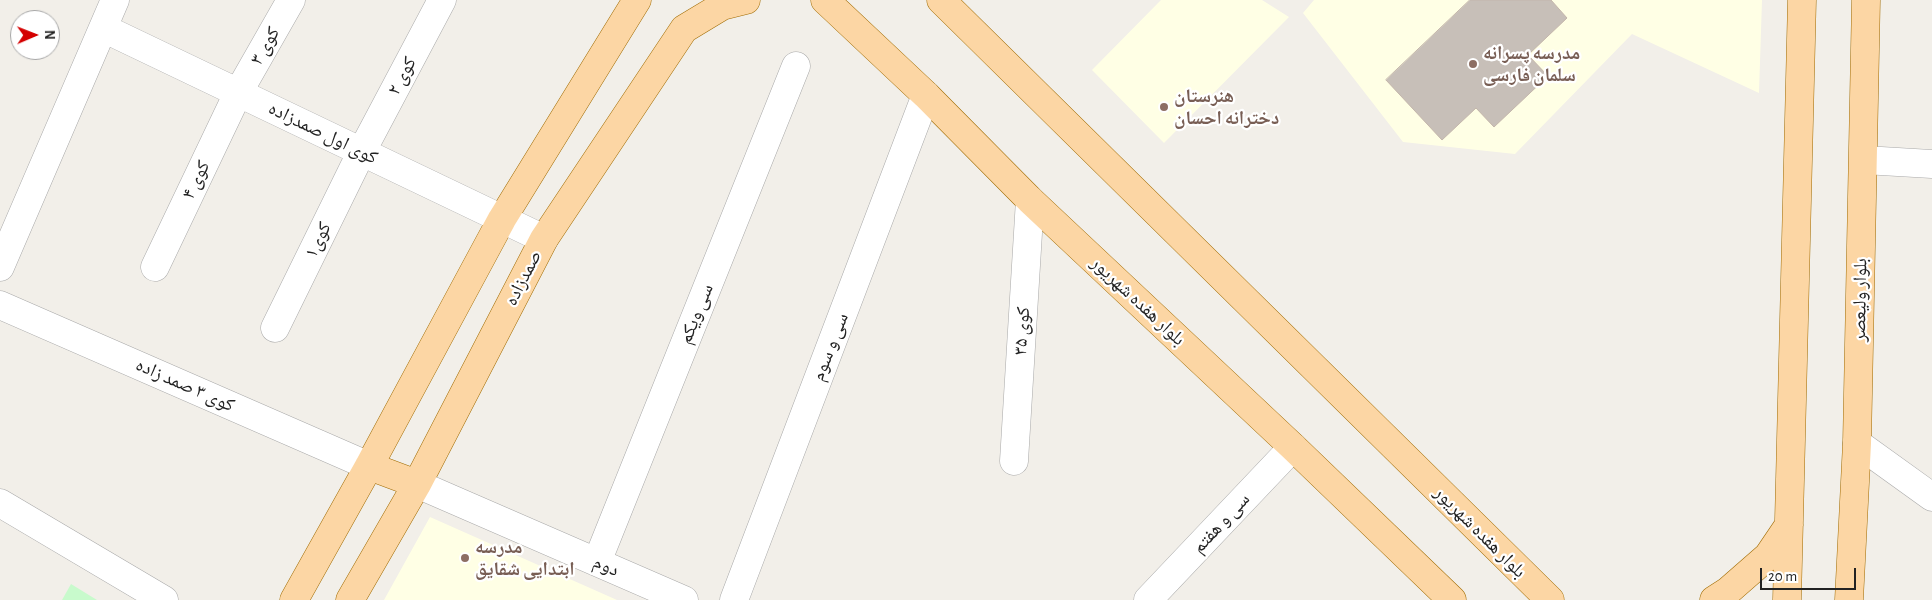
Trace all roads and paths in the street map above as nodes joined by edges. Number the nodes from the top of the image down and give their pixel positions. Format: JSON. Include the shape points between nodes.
{"nodes":[{"id":1,"x":115,"y":0,"type":"edge"},
{"id":2,"x":292,"y":0,"type":"edge"},
{"id":3,"x":442,"y":0,"type":"edge"},
{"id":4,"x":637,"y":0,"type":"edge"},
{"id":5,"x":746,"y":0,"type":"edge"},
{"id":6,"x":802,"y":0,"type":"edge"},
{"id":7,"x":941,"y":0,"type":"edge"},
{"id":8,"x":1802,"y":0,"type":"edge"},
{"id":9,"x":1866,"y":0,"type":"edge"},
{"id":10,"x":827,"y":3,"type":"edge"},
{"id":11,"x":103,"y":28,"type":"junction"},
{"id":12,"x":796,"y":66,"type":"dead end"},
{"id":13,"x":238,"y":93,"type":"junction"},
{"id":14,"x":926,"y":95,"type":"junction"},
{"id":15,"x":362,"y":152,"type":"junction"},
{"id":16,"x":1864,"y":160,"type":"junction"},
{"id":17,"x":1932,"y":164,"type":"edge"},
{"id":18,"x":1030,"y":200,"type":"junction"},
{"id":19,"x":502,"y":219,"type":"junction"},
{"id":20,"x":544,"y":239,"type":"junction"},
{"id":21,"x":0,"y":267,"type":"edge"},
{"id":22,"x":155,"y":267,"type":"dead end"},
{"id":23,"x":0,"y":305,"type":"edge"},
{"id":24,"x":275,"y":328,"type":"dead end"},
{"id":25,"x":1857,"y":443,"type":"junction"},
{"id":26,"x":1294,"y":447,"type":"junction"},
{"id":27,"x":1014,"y":462,"type":"dead end"},
{"id":28,"x":369,"y":466,"type":"junction"},
{"id":29,"x":417,"y":484,"type":"junction"},
{"id":30,"x":1932,"y":497,"type":"edge"},
{"id":31,"x":0,"y":503,"type":"edge"},
{"id":32,"x":1789,"y":525,"type":"junction"},
{"id":33,"x":597,"y":562,"type":"junction"},
{"id":34,"x":164,"y":600,"type":"edge"},
{"id":35,"x":294,"y":600,"type":"edge"},
{"id":36,"x":350,"y":600,"type":"edge"},
{"id":37,"x":684,"y":600,"type":"edge"},
{"id":38,"x":734,"y":600,"type":"edge"},
{"id":39,"x":1148,"y":600,"type":"edge"},
{"id":40,"x":1452,"y":600,"type":"edge"},
{"id":41,"x":1550,"y":600,"type":"edge"},
{"id":42,"x":1714,"y":600,"type":"edge"},
{"id":43,"x":1787,"y":600,"type":"edge"},
{"id":44,"x":1849,"y":600,"type":"edge"}],
"edges":[{"from":1,"to":11,"type":"street"},
{"from":2,"to":13,"type":"street","name":"کوی ۳"},
{"from":3,"to":15,"type":"street","name":"کوی ۲"},
{"from":4,"to":19,"type":"main road"},
{"from":5,"to":20,"type":"main road","name":"صمدزاده","via":[[722,6],[684,29]]},
{"from":6,"to":10,"type":"main road"},
{"from":7,"to":41,"type":"main road","name":"بلوار هفده شهریور"},
{"from":8,"to":32,"type":"main road"},
{"from":9,"to":16,"type":"main road","name":"بلوار ولیعصر"},
{"from":10,"to":14,"type":"main road","name":"بلوار هفده شهریور"},
{"from":11,"to":13,"type":"street","name":"کوی اول صمدزاده"},
{"from":11,"to":21,"type":"street"},
{"from":12,"to":33,"type":"street","name":"سی ویکم"},
{"from":13,"to":15,"type":"street","name":"کوی اول صمدزاده"},
{"from":13,"to":22,"type":"street","name":"کوی ۴"},
{"from":14,"to":18,"type":"main road","name":"بلوار هفده شهریور"},
{"from":14,"to":38,"type":"street","name":"سی و سوم"},
{"from":15,"to":19,"type":"street","name":"کوی اول صمدزاده"},
{"from":15,"to":24,"type":"street","name":"کوی۱"},
{"from":16,"to":17,"type":"street"},
{"from":16,"to":25,"type":"main road","name":"بلوار ولیعصر"},
{"from":18,"to":26,"type":"main road","name":"بلوار هفده شهریور"},
{"from":18,"to":27,"type":"street","name":"کوی ۳۵"},
{"from":19,"to":20,"type":"street","name":"کوی اول صمدزاده"},
{"from":19,"to":28,"type":"main road"},
{"from":20,"to":29,"type":"main road","name":"صمدزاده"},
{"from":23,"to":28,"type":"street","name":"کوی ۳ صمد زاده"},
{"from":25,"to":30,"type":"street"},
{"from":25,"to":44,"type":"main road","name":"بلوار ولیعصر"},
{"from":26,"to":39,"type":"street","name":"سی و هفتم"},
{"from":26,"to":40,"type":"main road","name":"بلوار هفده شهریور"},
{"from":28,"to":29,"type":"main road"},
{"from":28,"to":35,"type":"main road"},
{"from":29,"to":33,"type":"street","name":"دوم"},
{"from":29,"to":36,"type":"main road","name":"صمدزاده"},
{"from":31,"to":34,"type":"street"},
{"from":32,"to":42,"type":"main road","via":[[1768,556]]},
{"from":32,"to":43,"type":"main road"},
{"from":33,"to":37,"type":"street","name":"دوم"}]}
